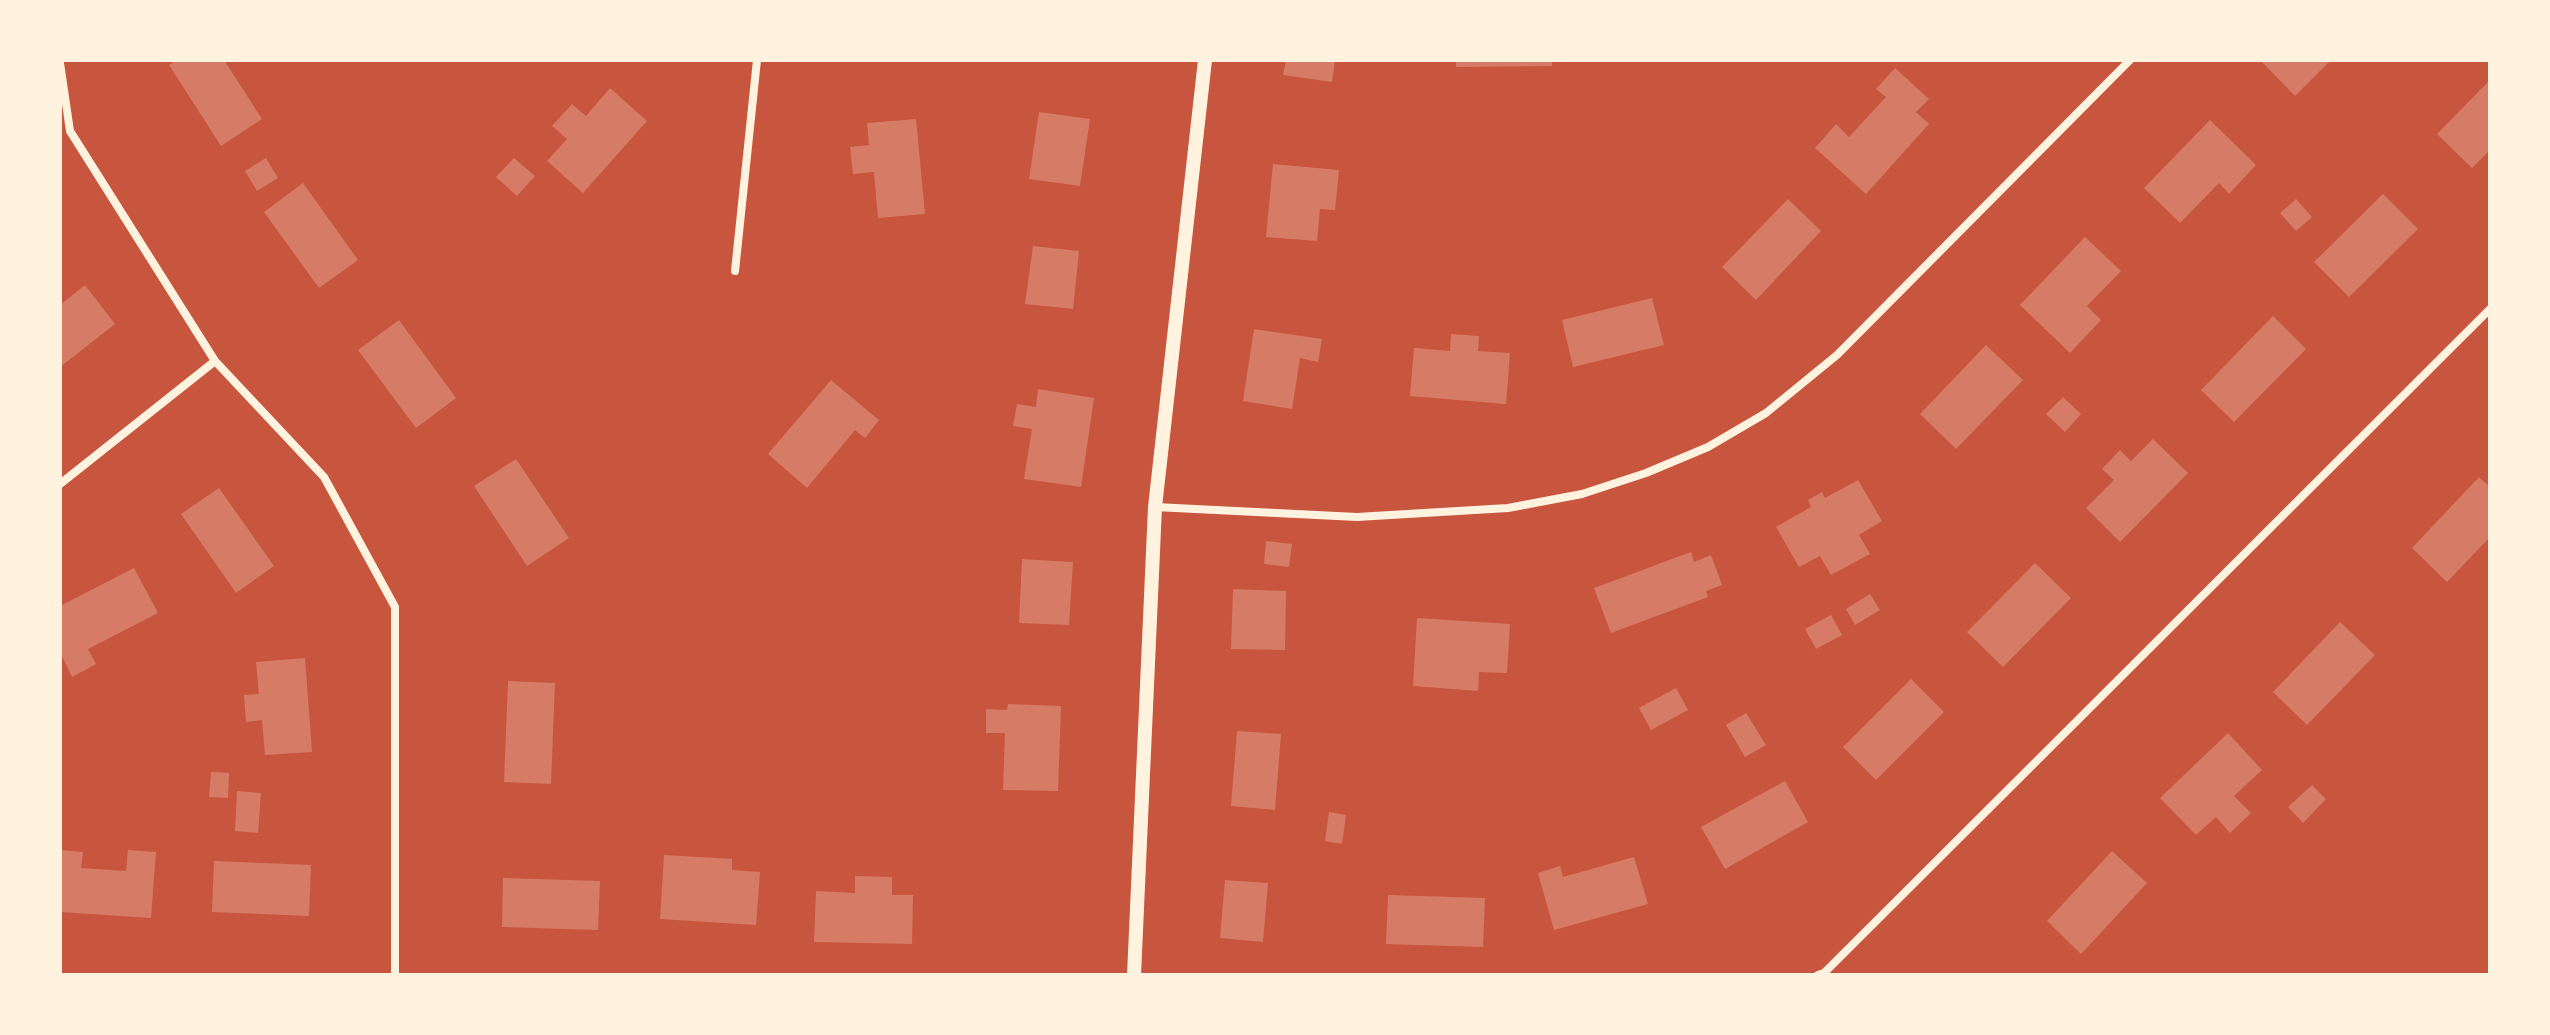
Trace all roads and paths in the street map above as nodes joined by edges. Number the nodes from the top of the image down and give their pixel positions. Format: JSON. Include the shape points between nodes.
{"nodes":[{"id":1,"x":757,"y":60,"type":"edge"},
{"id":2,"x":1205,"y":60,"type":"edge"},
{"id":3,"x":2130,"y":60,"type":"edge"},
{"id":4,"x":60,"y":63,"type":"edge"},
{"id":5,"x":735,"y":271,"type":"dead end"},
{"id":6,"x":2490,"y":309,"type":"edge"},
{"id":7,"x":215,"y":361,"type":"junction"},
{"id":8,"x":60,"y":484,"type":"edge"},
{"id":9,"x":1155,"y":507,"type":"junction"},
{"id":10,"x":395,"y":975,"type":"edge"},
{"id":11,"x":1134,"y":975,"type":"edge"},
{"id":12,"x":1818,"y":975,"type":"edge"}],
"edges":[{"from":1,"to":5,"type":"street"},
{"from":2,"to":9,"type":"street"},
{"from":3,"to":9,"type":"street","via":[[1837,355],[1766,413],[1708,447],[1582,494],[1508,508],[1357,517]]},
{"from":4,"to":7,"type":"street","via":[[70,131]]},
{"from":6,"to":12,"type":"street"},
{"from":7,"to":8,"type":"street"},
{"from":7,"to":10,"type":"street","via":[[324,477],[395,607]]},
{"from":9,"to":11,"type":"street"}]}
